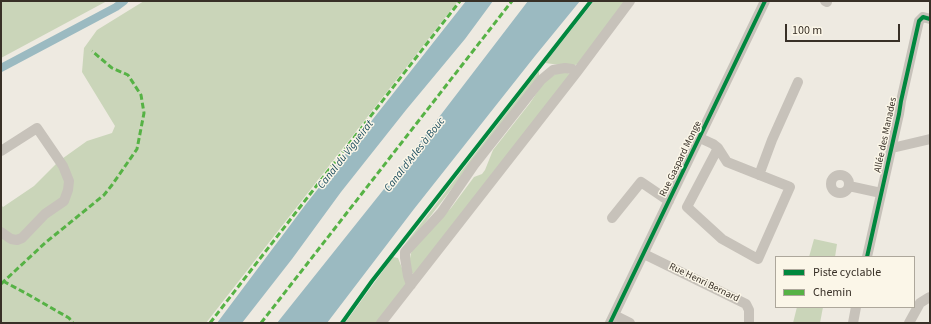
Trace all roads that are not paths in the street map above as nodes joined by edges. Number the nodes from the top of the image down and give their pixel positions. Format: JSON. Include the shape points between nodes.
{"nodes":[{"id":1,"x":630,"y":1,"type":"edge"},
{"id":2,"x":765,"y":1,"type":"edge"},
{"id":3,"x":927,"y":18,"type":"edge"},
{"id":4,"x":577,"y":72,"type":"junction"},
{"id":5,"x":798,"y":82,"type":"dead end"},
{"id":6,"x":700,"y":138,"type":"junction"},
{"id":7,"x":930,"y":139,"type":"edge"},
{"id":8,"x":718,"y":148,"type":"junction"},
{"id":9,"x":892,"y":148,"type":"junction"},
{"id":10,"x":1,"y":151,"type":"edge"},
{"id":11,"x":759,"y":175,"type":"junction"},
{"id":12,"x":849,"y":186,"type":"dead end"},
{"id":13,"x":882,"y":193,"type":"junction"},
{"id":14,"x":669,"y":201,"type":"junction"},
{"id":15,"x":612,"y":218,"type":"dead end"},
{"id":16,"x":1,"y":232,"type":"edge"},
{"id":17,"x":644,"y":254,"type":"junction"},
{"id":18,"x":867,"y":256,"type":"edge"},
{"id":19,"x":412,"y":285,"type":"junction"},
{"id":20,"x":930,"y":298,"type":"edge"},
{"id":21,"x":856,"y":308,"type":"edge"},
{"id":22,"x":612,"y":319,"type":"edge"},
{"id":23,"x":381,"y":323,"type":"edge"},
{"id":24,"x":630,"y":323,"type":"edge"},
{"id":25,"x":749,"y":323,"type":"edge"},
{"id":26,"x":853,"y":323,"type":"edge"},
{"id":27,"x":909,"y":323,"type":"edge"}],
"edges":[{"from":1,"to":4,"type":"street"},
{"from":2,"to":6,"type":"street","name":"Rue Gaspard Monge"},
{"from":3,"to":9,"type":"street","name":"Allée des Manades","via":[[920,22]]},
{"from":4,"to":19,"type":"street"},
{"from":4,"to":19,"type":"street","via":[[565,68],[553,70],[541,80],[474,165],[441,213],[405,252],[406,267]]},
{"from":5,"to":11,"type":"street"},
{"from":6,"to":8,"type":"street"},
{"from":6,"to":14,"type":"street","name":"Rue Gaspard Monge"},
{"from":7,"to":9,"type":"street"},
{"from":8,"to":11,"type":"street","via":[[727,162]]},
{"from":8,"to":11,"type":"street","via":[[687,207],[722,239],[758,259],[790,188]]},
{"from":9,"to":13,"type":"street","name":"Allée des Manades"},
{"from":10,"to":16,"type":"street","via":[[37,128],[63,166],[69,180],[64,201],[45,214],[20,239],[11,239]]},
{"from":12,"to":13,"type":"street"},
{"from":13,"to":18,"type":"street","name":"Allée des Manades"},
{"from":14,"to":15,"type":"street","via":[[641,182]]},
{"from":14,"to":17,"type":"street","name":"Rue Gaspard Monge"},
{"from":17,"to":22,"type":"street","name":"Rue Gaspard Monge"},
{"from":17,"to":25,"type":"street","name":"Rue Henri Bernard","via":[[746,304],[749,310]]},
{"from":19,"to":23,"type":"street"},
{"from":20,"to":27,"type":"street","via":[[920,303]]},
{"from":21,"to":26,"type":"street"},
{"from":22,"to":24,"type":"street"}]}
